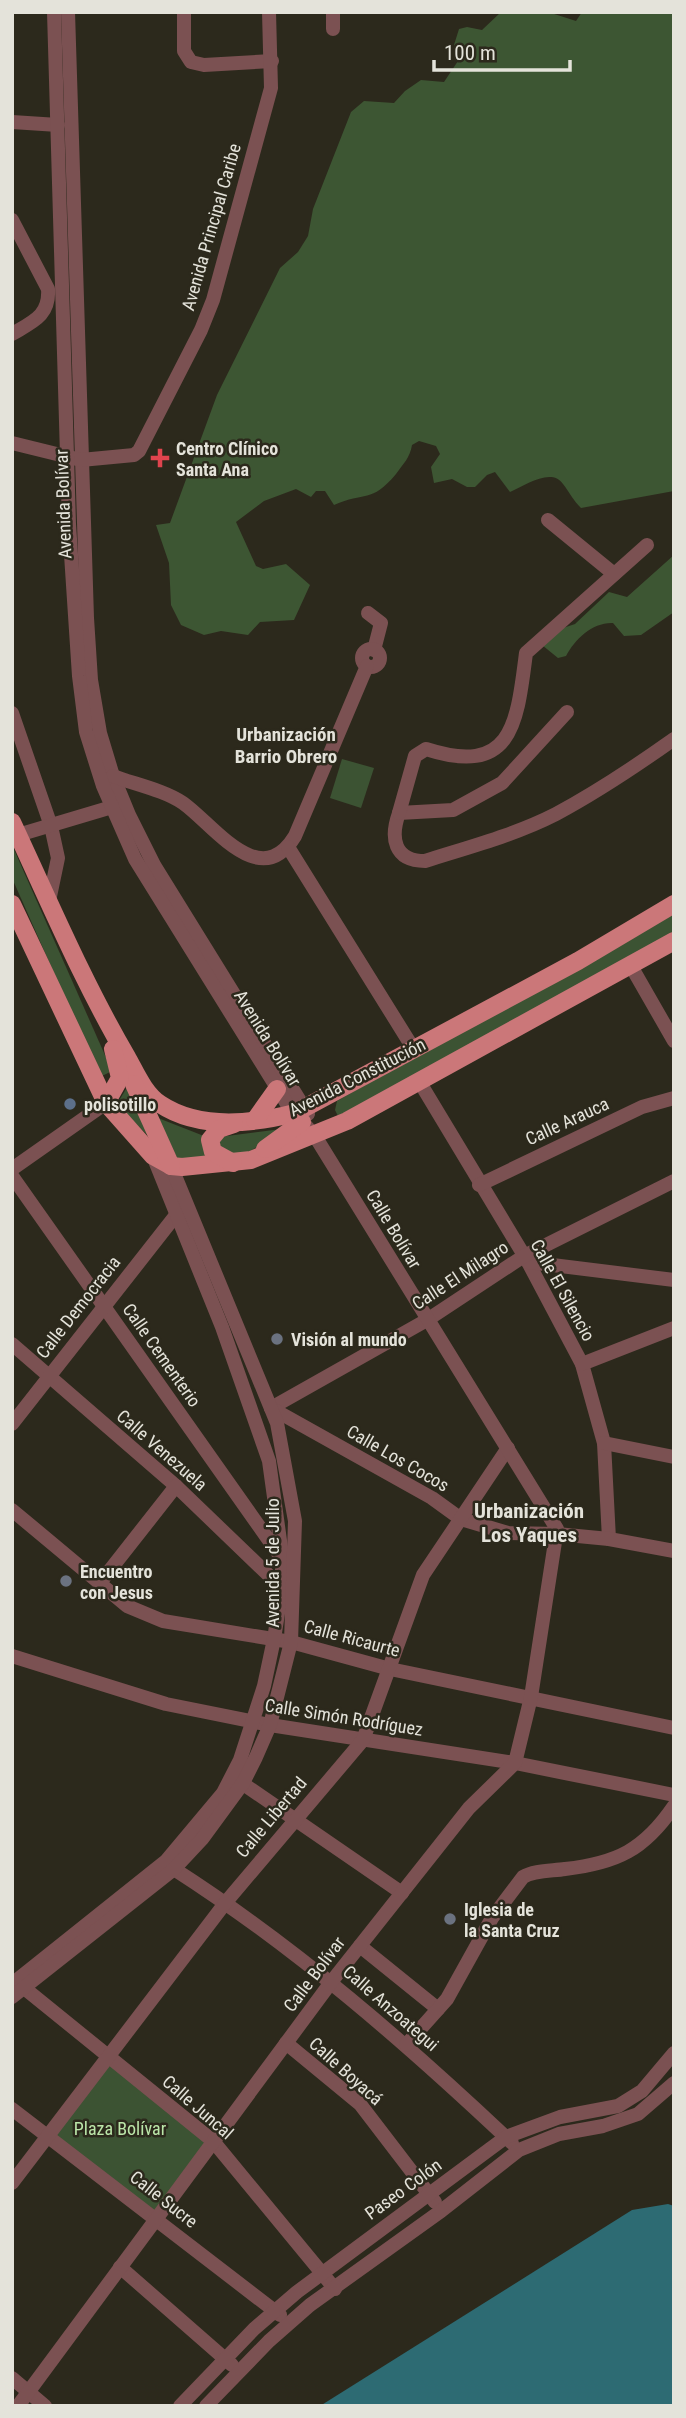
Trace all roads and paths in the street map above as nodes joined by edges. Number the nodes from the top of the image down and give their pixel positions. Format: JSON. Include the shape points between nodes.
{"nodes":[{"id":1,"x":54,"y":12,"type":"edge"},
{"id":2,"x":68,"y":12,"type":"edge"},
{"id":3,"x":184,"y":12,"type":"edge"},
{"id":4,"x":269,"y":12,"type":"edge"},
{"id":5,"x":333,"y":12,"type":"edge"},
{"id":6,"x":333,"y":29,"type":"dead end"},
{"id":7,"x":272,"y":61,"type":"junction"},
{"id":8,"x":12,"y":122,"type":"edge"},
{"id":9,"x":58,"y":125,"type":"junction"},
{"id":10,"x":12,"y":220,"type":"edge"},
{"id":11,"x":12,"y":334,"type":"edge"},
{"id":12,"x":12,"y":443,"type":"edge"},
{"id":13,"x":75,"y":458,"type":"junction"},
{"id":14,"x":548,"y":520,"type":"dead end"},
{"id":15,"x":647,"y":545,"type":"dead end"},
{"id":16,"x":614,"y":574,"type":"junction"},
{"id":17,"x":368,"y":613,"type":"dead end"},
{"id":18,"x":567,"y":712,"type":"dead end"},
{"id":19,"x":12,"y":713,"type":"edge"},
{"id":20,"x":674,"y":739,"type":"edge"},
{"id":21,"x":113,"y":776,"type":"junction"},
{"id":22,"x":112,"y":807,"type":"junction"},
{"id":23,"x":399,"y":813,"type":"junction"},
{"id":24,"x":51,"y":826,"type":"junction"},
{"id":25,"x":15,"y":829,"type":"edge"},
{"id":26,"x":288,"y":847,"type":"junction"},
{"id":27,"x":49,"y":901,"type":"junction"},
{"id":28,"x":12,"y":904,"type":"edge"},
{"id":29,"x":674,"y":904,"type":"edge"},
{"id":30,"x":674,"y":941,"type":"edge"},
{"id":31,"x":631,"y":966,"type":"junction"},
{"id":32,"x":105,"y":1021,"type":"junction"},
{"id":33,"x":674,"y":1041,"type":"edge"},
{"id":34,"x":413,"y":1048,"type":"junction"},
{"id":35,"x":419,"y":1081,"type":"junction"},
{"id":36,"x":277,"y":1089,"type":"junction"},
{"id":37,"x":674,"y":1098,"type":"edge"},
{"id":38,"x":106,"y":1103,"type":"junction"},
{"id":39,"x":251,"y":1120,"type":"junction"},
{"id":40,"x":304,"y":1120,"type":"junction"},
{"id":41,"x":153,"y":1156,"type":"junction"},
{"id":42,"x":243,"y":1162,"type":"junction"},
{"id":43,"x":171,"y":1166,"type":"junction"},
{"id":44,"x":12,"y":1169,"type":"edge"},
{"id":45,"x":12,"y":1176,"type":"edge"},
{"id":46,"x":674,"y":1181,"type":"edge"},
{"id":47,"x":479,"y":1185,"type":"junction"},
{"id":48,"x":176,"y":1215,"type":"junction"},
{"id":49,"x":526,"y":1259,"type":"junction"},
{"id":50,"x":674,"y":1280,"type":"edge"},
{"id":51,"x":103,"y":1304,"type":"junction"},
{"id":52,"x":427,"y":1320,"type":"junction"},
{"id":53,"x":674,"y":1328,"type":"edge"},
{"id":54,"x":12,"y":1344,"type":"edge"},
{"id":55,"x":582,"y":1364,"type":"junction"},
{"id":56,"x":48,"y":1376,"type":"junction"},
{"id":57,"x":271,"y":1408,"type":"junction"},
{"id":58,"x":12,"y":1424,"type":"edge"},
{"id":59,"x":261,"y":1437,"type":"junction"},
{"id":60,"x":604,"y":1443,"type":"junction"},
{"id":61,"x":508,"y":1448,"type":"junction"},
{"id":62,"x":674,"y":1457,"type":"edge"},
{"id":63,"x":176,"y":1486,"type":"junction"},
{"id":64,"x":12,"y":1510,"type":"edge"},
{"id":65,"x":461,"y":1520,"type":"junction"},
{"id":66,"x":557,"y":1534,"type":"junction"},
{"id":67,"x":609,"y":1539,"type":"junction"},
{"id":68,"x":674,"y":1551,"type":"edge"},
{"id":69,"x":286,"y":1555,"type":"junction"},
{"id":70,"x":260,"y":1567,"type":"junction"},
{"id":71,"x":99,"y":1584,"type":"junction"},
{"id":72,"x":282,"y":1588,"type":"junction"},
{"id":73,"x":274,"y":1639,"type":"junction"},
{"id":74,"x":290,"y":1642,"type":"junction"},
{"id":75,"x":12,"y":1656,"type":"edge"},
{"id":76,"x":390,"y":1669,"type":"junction"},
{"id":77,"x":531,"y":1698,"type":"junction"},
{"id":78,"x":253,"y":1721,"type":"junction"},
{"id":79,"x":270,"y":1725,"type":"junction"},
{"id":80,"x":674,"y":1728,"type":"edge"},
{"id":81,"x":363,"y":1740,"type":"junction"},
{"id":82,"x":515,"y":1763,"type":"junction"},
{"id":83,"x":237,"y":1779,"type":"junction"},
{"id":84,"x":674,"y":1795,"type":"edge"},
{"id":85,"x":674,"y":1806,"type":"edge"},
{"id":86,"x":295,"y":1818,"type":"junction"},
{"id":87,"x":174,"y":1869,"type":"junction"},
{"id":88,"x":402,"y":1893,"type":"junction"},
{"id":89,"x":226,"y":1902,"type":"junction"},
{"id":90,"x":360,"y":1946,"type":"junction"},
{"id":91,"x":332,"y":1981,"type":"junction"},
{"id":92,"x":16,"y":1983,"type":"edge"},
{"id":93,"x":12,"y":1997,"type":"edge"},
{"id":94,"x":438,"y":2008,"type":"junction"},
{"id":95,"x":286,"y":2043,"type":"junction"},
{"id":96,"x":406,"y":2045,"type":"junction"},
{"id":97,"x":674,"y":2053,"type":"edge"},
{"id":98,"x":106,"y":2055,"type":"junction"},
{"id":99,"x":674,"y":2083,"type":"edge"},
{"id":100,"x":12,"y":2109,"type":"edge"},
{"id":101,"x":47,"y":2134,"type":"junction"},
{"id":102,"x":506,"y":2137,"type":"junction"},
{"id":103,"x":213,"y":2141,"type":"junction"},
{"id":104,"x":519,"y":2150,"type":"junction"},
{"id":105,"x":12,"y":2183,"type":"edge"},
{"id":106,"x":430,"y":2194,"type":"junction"},
{"id":107,"x":441,"y":2211,"type":"junction"},
{"id":108,"x":156,"y":2217,"type":"junction"},
{"id":109,"x":120,"y":2267,"type":"junction"},
{"id":110,"x":323,"y":2272,"type":"junction"},
{"id":111,"x":335,"y":2289,"type":"junction"},
{"id":112,"x":276,"y":2310,"type":"junction"},
{"id":113,"x":288,"y":2324,"type":"junction"},
{"id":114,"x":226,"y":2360,"type":"junction"},
{"id":115,"x":241,"y":2373,"type":"junction"},
{"id":116,"x":12,"y":2378,"type":"edge"},
{"id":117,"x":29,"y":2391,"type":"junction"},
{"id":118,"x":18,"y":2406,"type":"edge"},
{"id":119,"x":46,"y":2406,"type":"edge"},
{"id":120,"x":180,"y":2406,"type":"edge"},
{"id":121,"x":206,"y":2406,"type":"edge"}],
"edges":[{"from":1,"to":9,"type":"street","name":"Avenida Bolívar"},
{"from":2,"to":13,"type":"street","name":"Avenida Bolívar"},
{"from":3,"to":7,"type":"street","via":[[184,51],[191,62]]},
{"from":4,"to":7,"type":"street","name":"Avenida Principal Caribe"},
{"from":5,"to":6,"type":"street"},
{"from":7,"to":13,"type":"street","name":"Avenida Principal Caribe","via":[[271,88],[201,330],[139,452]]},
{"from":8,"to":9,"type":"street"},
{"from":9,"to":13,"type":"street","name":"Avenida Bolívar"},
{"from":10,"to":11,"type":"street","via":[[48,289],[40,318]]},
{"from":12,"to":13,"type":"street"},
{"from":13,"to":21,"type":"street","name":"Avenida Bolívar","via":[[91,680]]},
{"from":13,"to":22,"type":"street","name":"Avenida Bolívar","via":[[69,524],[81,694],[86,732]]},
{"from":14,"to":16,"type":"street"},
{"from":15,"to":16,"type":"street"},
{"from":16,"to":23,"type":"street","via":[[526,653],[518,710],[506,736],[480,757],[464,759],[419,751]]},
{"from":17,"to":26,"type":"street","via":[[381,623],[374,650],[379,662],[367,666]]},
{"from":18,"to":23,"type":"street","via":[[502,783],[453,810]]},
{"from":19,"to":24,"type":"street"},
{"from":20,"to":23,"type":"street","via":[[556,814],[425,861],[405,858],[394,845]]},
{"from":21,"to":26,"type":"street","via":[[181,801],[248,856],[263,859]]},
{"from":21,"to":40,"type":"street","name":"Avenida Bolívar","via":[[154,866]]},
{"from":22,"to":24,"type":"street"},
{"from":22,"to":36,"type":"street","name":"Avenida Bolívar","via":[[135,859]]},
{"from":24,"to":25,"type":"street"},
{"from":24,"to":27,"type":"street","via":[[58,858]]},
{"from":25,"to":27,"type":"main road","name":"Avenida Constitución"},
{"from":26,"to":34,"type":"street"},
{"from":27,"to":32,"type":"main road","name":"Avenida Constitución"},
{"from":28,"to":38,"type":"main road"},
{"from":29,"to":34,"type":"main road","name":"Avenida Constitución","via":[[578,961]]},
{"from":30,"to":31,"type":"main road","name":"Avenida Constitución"},
{"from":31,"to":33,"type":"street"},
{"from":31,"to":35,"type":"main road","name":"Avenida Constitución"},
{"from":32,"to":38,"type":"main road","via":[[120,1078]]},
{"from":32,"to":39,"type":"main road","name":"Avenida Constitución","via":[[149,1095],[161,1104],[203,1121]]},
{"from":32,"to":43,"type":"main road"},
{"from":34,"to":40,"type":"main road","name":"Avenida Constitución"},
{"from":35,"to":40,"type":"main road","name":"Avenida Constitución"},
{"from":35,"to":47,"type":"street","name":"Calle El Silencio"},
{"from":36,"to":39,"type":"main road"},
{"from":36,"to":40,"type":"street","name":"Avenida Bolívar"},
{"from":37,"to":47,"type":"street","name":"Calle Arauca","via":[[642,1107]]},
{"from":38,"to":41,"type":"main road"},
{"from":38,"to":44,"type":"street"},
{"from":39,"to":40,"type":"main road","name":"Avenida Constitución"},
{"from":39,"to":42,"type":"main road","via":[[219,1129],[210,1140],[214,1152]]},
{"from":40,"to":42,"type":"main road","name":"Avenida Constitución"},
{"from":40,"to":52,"type":"street","name":"Calle Bolívar"},
{"from":41,"to":43,"type":"main road"},
{"from":41,"to":48,"type":"street","name":"Avenida 5 de Julio"},
{"from":42,"to":43,"type":"main road","name":"Avenida Constitución"},
{"from":43,"to":57,"type":"street","name":"Avenida 5 de Julio"},
{"from":45,"to":51,"type":"street","name":"Calle Cementerio"},
{"from":46,"to":49,"type":"street","name":"Calle El Milagro"},
{"from":47,"to":49,"type":"street","name":"Calle El Silencio"},
{"from":48,"to":51,"type":"street","name":"Calle Democracia"},
{"from":48,"to":59,"type":"street","name":"Avenida 5 de Julio"},
{"from":49,"to":50,"type":"street"},
{"from":49,"to":52,"type":"street","name":"Calle El Milagro"},
{"from":49,"to":55,"type":"street","name":"Calle El Silencio"},
{"from":51,"to":56,"type":"street","name":"Calle Democracia"},
{"from":51,"to":69,"type":"street","name":"Calle Cementerio"},
{"from":52,"to":57,"type":"street","name":"Calle El Milagro"},
{"from":52,"to":61,"type":"street","name":"Calle Bolívar"},
{"from":53,"to":55,"type":"street"},
{"from":54,"to":56,"type":"street","name":"Calle Venezuela"},
{"from":55,"to":60,"type":"street","name":"Calle El Silencio"},
{"from":56,"to":58,"type":"street","name":"Calle Democracia"},
{"from":56,"to":63,"type":"street","name":"Calle Venezuela"},
{"from":57,"to":59,"type":"street"},
{"from":57,"to":65,"type":"street","name":"Calle Los Cocos","via":[[432,1498]]},
{"from":57,"to":69,"type":"street","name":"Avenida 5 de Julio","via":[[291,1488]]},
{"from":59,"to":69,"type":"street","name":"Avenida 5 de Julio"},
{"from":60,"to":62,"type":"street"},
{"from":60,"to":67,"type":"street","name":"Calle El Silencio"},
{"from":61,"to":65,"type":"street","name":"Calle Libertad"},
{"from":61,"to":66,"type":"street","name":"Calle Bolívar","via":[[556,1524]]},
{"from":63,"to":70,"type":"street","name":"Calle Venezuela"},
{"from":63,"to":71,"type":"street"},
{"from":64,"to":71,"type":"street","name":"Calle Ricaurte"},
{"from":65,"to":66,"type":"street","name":"Calle Los Cocos","via":[[508,1533]]},
{"from":65,"to":76,"type":"street","name":"Calle Libertad","via":[[423,1575]]},
{"from":66,"to":67,"type":"street","name":"Calle Los Cocos"},
{"from":66,"to":77,"type":"street"},
{"from":67,"to":68,"type":"street","name":"Calle Los Cocos"},
{"from":69,"to":70,"type":"street"},
{"from":69,"to":72,"type":"street","name":"Avenida 5 de Julio"},
{"from":69,"to":74,"type":"street","name":"Avenida 5 de Julio"},
{"from":70,"to":72,"type":"street","name":"Calle Venezuela"},
{"from":71,"to":73,"type":"street","name":"Calle Ricaurte","via":[[127,1606],[163,1621]]},
{"from":72,"to":73,"type":"street","name":"Avenida 5 de Julio"},
{"from":73,"to":74,"type":"street","name":"Calle Ricaurte"},
{"from":73,"to":78,"type":"street","name":"Avenida 5 de Julio"},
{"from":74,"to":76,"type":"street","name":"Calle Ricaurte"},
{"from":74,"to":79,"type":"street","name":"Avenida 5 de Julio"},
{"from":75,"to":78,"type":"street","name":"Calle Simón Rodríguez","via":[[166,1704]]},
{"from":76,"to":77,"type":"street","name":"Calle Ricaurte"},
{"from":76,"to":81,"type":"street","name":"Calle Libertad"},
{"from":77,"to":80,"type":"street","name":"Calle Ricaurte"},
{"from":77,"to":82,"type":"street"},
{"from":78,"to":79,"type":"street","name":"Calle Simón Rodríguez"},
{"from":78,"to":83,"type":"street","name":"Avenida 5 de Julio"},
{"from":79,"to":81,"type":"street","name":"Calle Simón Rodríguez"},
{"from":79,"to":83,"type":"street","name":"Avenida 5 de Julio"},
{"from":81,"to":82,"type":"street","name":"Calle Simón Rodríguez"},
{"from":81,"to":86,"type":"street","name":"Calle Libertad"},
{"from":82,"to":84,"type":"street","name":"Calle Simón Rodríguez"},
{"from":82,"to":88,"type":"street","name":"Calle Bolívar","via":[[469,1808]]},
{"from":83,"to":86,"type":"street"},
{"from":83,"to":87,"type":"street","name":"Avenida 5 de Julio","via":[[202,1839]]},
{"from":83,"to":92,"type":"street","name":"Avenida 5 de Julio","via":[[166,1861]]},
{"from":85,"to":94,"type":"street","via":[[626,1856],[596,1866],[523,1877],[492,1918]]},
{"from":86,"to":88,"type":"street"},
{"from":86,"to":89,"type":"street","name":"Calle Libertad"},
{"from":87,"to":89,"type":"street","name":"Calle Anzoategui"},
{"from":87,"to":92,"type":"street","name":"Avenida 5 de Julio"},
{"from":88,"to":90,"type":"street","name":"Calle Bolívar"},
{"from":89,"to":91,"type":"street","name":"Calle Anzoategui"},
{"from":89,"to":98,"type":"street","name":"Calle Libertad"},
{"from":90,"to":91,"type":"street","name":"Calle Bolívar"},
{"from":90,"to":94,"type":"street"},
{"from":91,"to":95,"type":"street","name":"Calle Bolívar"},
{"from":91,"to":96,"type":"street","name":"Calle Anzoategui"},
{"from":92,"to":93,"type":"street","name":"Avenida 5 de Julio"},
{"from":92,"to":98,"type":"street","name":"Calle Juncal"},
{"from":94,"to":96,"type":"street"},
{"from":95,"to":103,"type":"street","name":"Calle Bolívar"},
{"from":95,"to":106,"type":"street","name":"Calle Boyacá","via":[[360,2104]]},
{"from":96,"to":102,"type":"street","name":"Calle Anzoategui"},
{"from":97,"to":102,"type":"street","name":"Paseo Colón","via":[[642,2091],[618,2106],[560,2117]]},
{"from":98,"to":101,"type":"street","name":"Calle Libertad"},
{"from":98,"to":103,"type":"street","name":"Calle Juncal"},
{"from":99,"to":104,"type":"street","via":[[638,2115],[559,2134]]},
{"from":100,"to":101,"type":"street","name":"Calle Sucre"},
{"from":101,"to":105,"type":"street","name":"Calle Libertad"},
{"from":101,"to":108,"type":"street","name":"Calle Sucre"},
{"from":102,"to":104,"type":"street","name":"Calle Anzoategui"},
{"from":102,"to":106,"type":"street","name":"Paseo Colón"},
{"from":103,"to":108,"type":"street","name":"Calle Bolívar"},
{"from":103,"to":110,"type":"street","name":"Calle Juncal"},
{"from":104,"to":107,"type":"street"},
{"from":106,"to":107,"type":"street","name":"Calle Boyacá"},
{"from":106,"to":110,"type":"street","name":"Paseo Colón"},
{"from":107,"to":111,"type":"street"},
{"from":108,"to":109,"type":"street","name":"Calle Bolívar"},
{"from":108,"to":112,"type":"street","name":"Calle Sucre"},
{"from":109,"to":114,"type":"street"},
{"from":109,"to":117,"type":"street","name":"Calle Bolívar"},
{"from":110,"to":111,"type":"street","name":"Calle Juncal"},
{"from":110,"to":112,"type":"street","name":"Paseo Colón"},
{"from":111,"to":113,"type":"street"},
{"from":112,"to":113,"type":"street","name":"Calle Sucre"},
{"from":112,"to":114,"type":"street","name":"Paseo Colón"},
{"from":113,"to":115,"type":"street"},
{"from":114,"to":115,"type":"street"},
{"from":114,"to":120,"type":"street","name":"Paseo Colón"},
{"from":115,"to":121,"type":"street"},
{"from":116,"to":117,"type":"street"},
{"from":117,"to":118,"type":"street","name":"Calle Bolívar"},
{"from":117,"to":119,"type":"street"}]}
